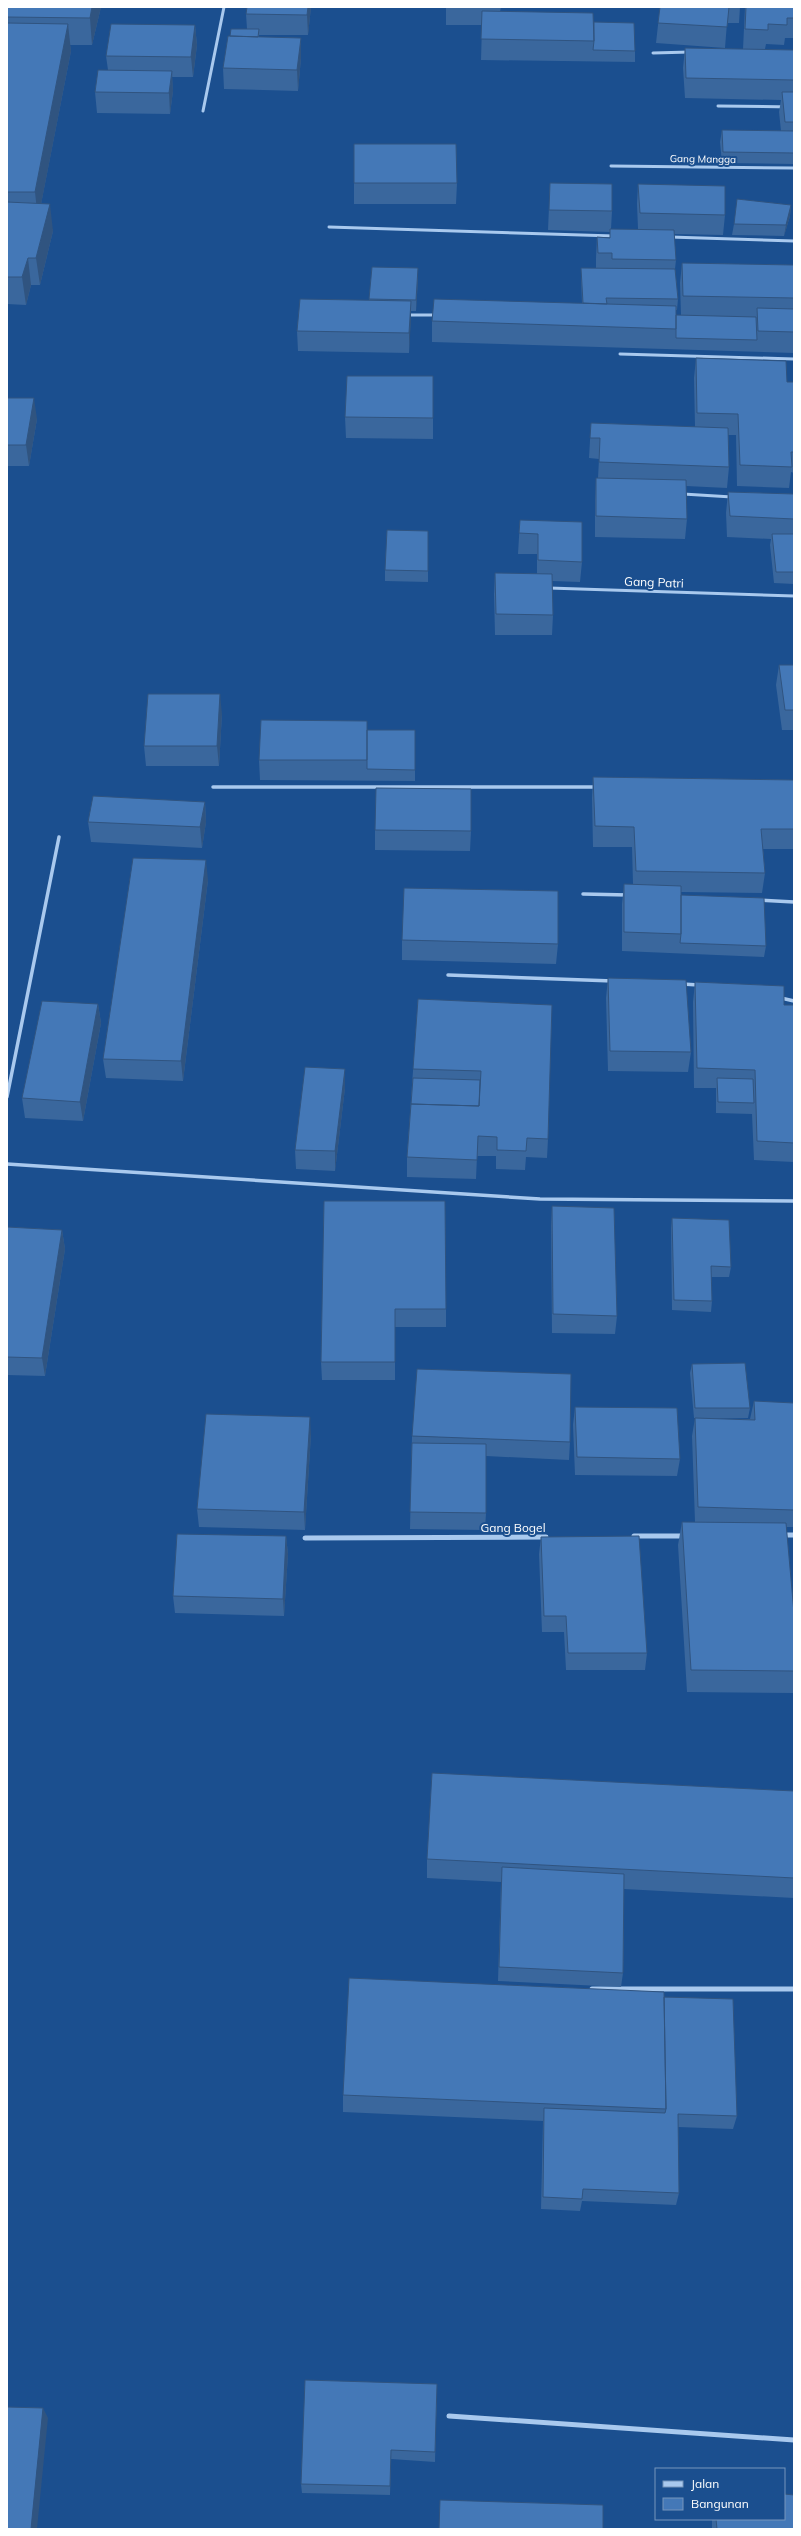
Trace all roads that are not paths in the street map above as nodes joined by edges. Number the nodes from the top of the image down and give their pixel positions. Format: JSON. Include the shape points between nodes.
{"nodes":[{"id":1,"x":224,"y":7,"type":"edge"},
{"id":2,"x":692,"y":52,"type":"edge"},
{"id":3,"x":652,"y":53,"type":"dead end"},
{"id":4,"x":718,"y":106,"type":"dead end"},
{"id":5,"x":794,"y":107,"type":"edge"},
{"id":6,"x":203,"y":111,"type":"dead end"},
{"id":7,"x":611,"y":166,"type":"dead end"},
{"id":8,"x":794,"y":168,"type":"edge"},
{"id":9,"x":329,"y":227,"type":"dead end"},
{"id":10,"x":621,"y":236,"type":"edge"},
{"id":11,"x":668,"y":237,"type":"edge"},
{"id":12,"x":794,"y":241,"type":"edge"},
{"id":13,"x":411,"y":315,"type":"edge"},
{"id":14,"x":442,"y":315,"type":"edge"},
{"id":15,"x":620,"y":354,"type":"dead end"},
{"id":16,"x":794,"y":359,"type":"edge"},
{"id":17,"x":676,"y":494,"type":"edge"},
{"id":18,"x":739,"y":497,"type":"edge"},
{"id":19,"x":544,"y":588,"type":"edge"},
{"id":20,"x":794,"y":596,"type":"edge"},
{"id":21,"x":213,"y":787,"type":"dead end"},
{"id":22,"x":604,"y":787,"type":"edge"},
{"id":23,"x":59,"y":837,"type":"dead end"},
{"id":24,"x":583,"y":894,"type":"dead end"},
{"id":25,"x":630,"y":896,"type":"edge"},
{"id":26,"x":755,"y":900,"type":"edge"},
{"id":27,"x":794,"y":902,"type":"edge"},
{"id":28,"x":448,"y":975,"type":"dead end"},
{"id":29,"x":620,"y":981,"type":"edge"},
{"id":30,"x":675,"y":984,"type":"edge"},
{"id":31,"x":706,"y":986,"type":"edge"},
{"id":32,"x":772,"y":997,"type":"edge"},
{"id":33,"x":794,"y":1001,"type":"edge"},
{"id":34,"x":7,"y":1096,"type":"edge"},
{"id":35,"x":7,"y":1164,"type":"edge"},
{"id":36,"x":794,"y":1201,"type":"edge"},
{"id":37,"x":794,"y":1535,"type":"edge"},
{"id":38,"x":549,"y":1536,"type":"edge"},
{"id":39,"x":628,"y":1536,"type":"edge"},
{"id":40,"x":691,"y":1536,"type":"edge"},
{"id":41,"x":778,"y":1536,"type":"edge"},
{"id":42,"x":305,"y":1538,"type":"dead end"},
{"id":43,"x":589,"y":1989,"type":"edge"},
{"id":44,"x":794,"y":1989,"type":"edge"},
{"id":45,"x":449,"y":2416,"type":"dead end"},
{"id":46,"x":794,"y":2440,"type":"edge"}],
"edges":[{"from":1,"to":6,"type":"street"},
{"from":2,"to":3,"type":"street"},
{"from":4,"to":5,"type":"street"},
{"from":7,"to":8,"type":"street","name":"Gang Mangga"},
{"from":9,"to":10,"type":"street"},
{"from":11,"to":12,"type":"street"},
{"from":13,"to":14,"type":"street"},
{"from":15,"to":16,"type":"street"},
{"from":17,"to":18,"type":"street"},
{"from":19,"to":20,"type":"street","name":"Gang Patri"},
{"from":21,"to":22,"type":"street"},
{"from":23,"to":34,"type":"street"},
{"from":24,"to":25,"type":"street"},
{"from":26,"to":27,"type":"street"},
{"from":28,"to":29,"type":"street"},
{"from":30,"to":31,"type":"street"},
{"from":32,"to":33,"type":"street"},
{"from":35,"to":36,"type":"street","via":[[540,1199]]},
{"from":37,"to":41,"type":"street"},
{"from":38,"to":42,"type":"street","name":"Gang Bogel"},
{"from":39,"to":40,"type":"street"},
{"from":43,"to":44,"type":"street"},
{"from":45,"to":46,"type":"street"}]}
